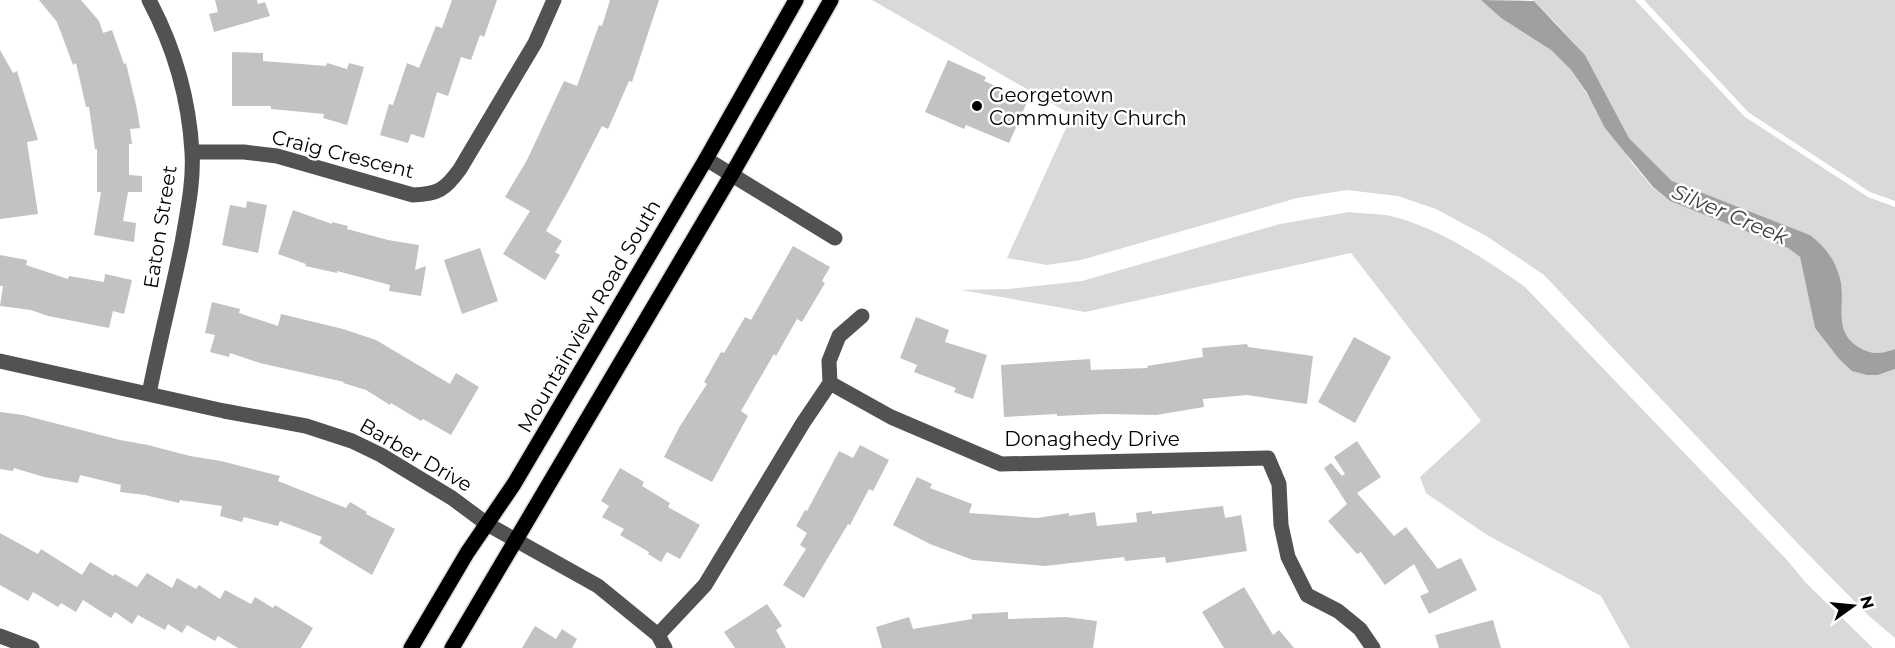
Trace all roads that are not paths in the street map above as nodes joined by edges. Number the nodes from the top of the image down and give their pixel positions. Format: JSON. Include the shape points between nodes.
{"nodes":[{"id":1,"x":149,"y":0,"type":"edge"},
{"id":2,"x":555,"y":0,"type":"edge"},
{"id":3,"x":796,"y":0,"type":"edge"},
{"id":4,"x":831,"y":0,"type":"edge"},
{"id":5,"x":192,"y":152,"type":"junction"},
{"id":6,"x":706,"y":159,"type":"junction"},
{"id":7,"x":732,"y":174,"type":"junction"},
{"id":8,"x":835,"y":238,"type":"dead end"},
{"id":9,"x":862,"y":316,"type":"dead end"},
{"id":10,"x":0,"y":361,"type":"edge"},
{"id":11,"x":830,"y":383,"type":"junction"},
{"id":12,"x":149,"y":394,"type":"junction"},
{"id":13,"x":487,"y":524,"type":"junction"},
{"id":14,"x":515,"y":540,"type":"junction"},
{"id":15,"x":0,"y":636,"type":"edge"},
{"id":16,"x":661,"y":641,"type":"edge"},
{"id":17,"x":32,"y":648,"type":"edge"},
{"id":18,"x":411,"y":648,"type":"edge"},
{"id":19,"x":452,"y":648,"type":"edge"},
{"id":20,"x":1373,"y":648,"type":"edge"}],
"edges":[{"from":1,"to":5,"type":"street","name":"Eaton Street","via":[[175,56]]},
{"from":2,"to":5,"type":"street","name":"Craig Crescent","via":[[535,43],[460,169],[440,191],[412,195],[277,156]]},
{"from":3,"to":6,"type":"main road","name":"Mountainview Road South"},
{"from":4,"to":7,"type":"main road"},
{"from":5,"to":12,"type":"street","name":"Eaton Street","via":[[186,222]]},
{"from":6,"to":7,"type":"street"},
{"from":6,"to":13,"type":"main road","name":"Mountainview Road South"},
{"from":7,"to":8,"type":"street"},
{"from":7,"to":14,"type":"main road"},
{"from":9,"to":11,"type":"street","via":[[839,336],[829,361]]},
{"from":10,"to":12,"type":"street","name":"Barber Drive"},
{"from":11,"to":16,"type":"street","via":[[705,585]]},
{"from":11,"to":20,"type":"street","name":"Donaghedy Drive","via":[[891,417],[1001,464],[1268,458],[1279,484],[1281,525],[1288,557],[1307,595],[1338,611],[1360,629]]},
{"from":12,"to":13,"type":"street","name":"Barber Drive","via":[[306,426],[352,441],[452,498]]},
{"from":13,"to":14,"type":"street","name":"Barber Drive"},
{"from":13,"to":18,"type":"main road","name":"Mountainview Road South"},
{"from":14,"to":16,"type":"street","name":"Barber Drive","via":[[598,586]]},
{"from":14,"to":19,"type":"main road"},
{"from":15,"to":17,"type":"street"}]}
